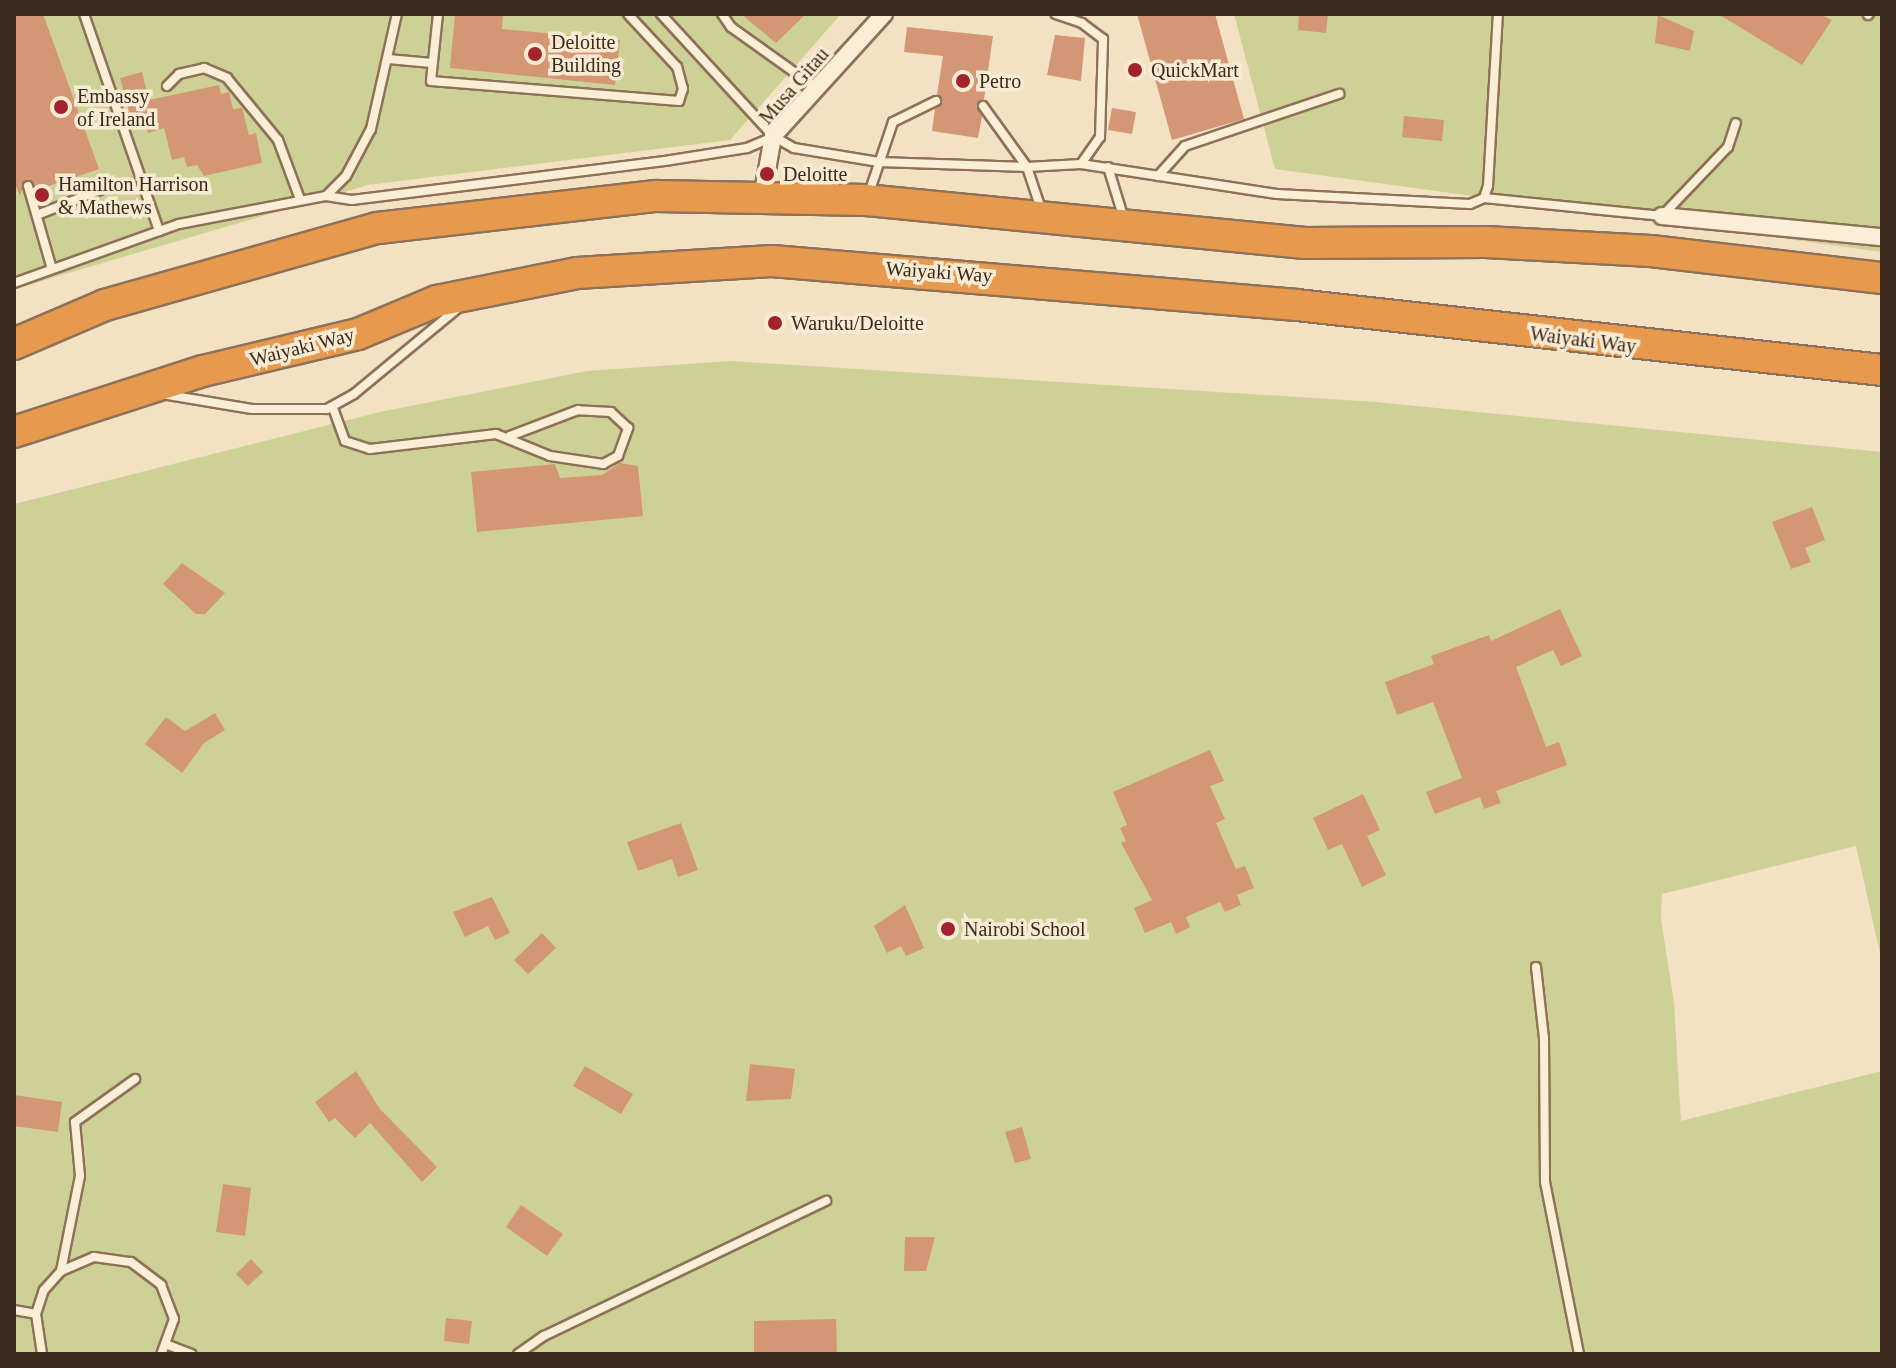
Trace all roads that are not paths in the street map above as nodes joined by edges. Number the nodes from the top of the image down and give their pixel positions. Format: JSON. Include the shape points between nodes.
{"nodes":[{"id":1,"x":84,"y":14,"type":"edge"},
{"id":2,"x":397,"y":14,"type":"edge"},
{"id":3,"x":438,"y":14,"type":"edge"},
{"id":4,"x":628,"y":14,"type":"edge"},
{"id":5,"x":661,"y":14,"type":"edge"},
{"id":6,"x":722,"y":14,"type":"edge"},
{"id":7,"x":884,"y":14,"type":"edge"},
{"id":8,"x":1056,"y":14,"type":"edge"},
{"id":9,"x":1498,"y":14,"type":"edge"},
{"id":10,"x":388,"y":59,"type":"junction"},
{"id":11,"x":432,"y":63,"type":"junction"},
{"id":12,"x":167,"y":86,"type":"dead end"},
{"id":13,"x":818,"y":89,"type":"junction"},
{"id":14,"x":1339,"y":94,"type":"dead end"},
{"id":15,"x":936,"y":101,"type":"dead end"},
{"id":16,"x":983,"y":106,"type":"dead end"},
{"id":17,"x":1736,"y":123,"type":"dead end"},
{"id":18,"x":773,"y":136,"type":"junction"},
{"id":19,"x":879,"y":162,"type":"junction"},
{"id":20,"x":1081,"y":164,"type":"junction"},
{"id":21,"x":1027,"y":167,"type":"junction"},
{"id":22,"x":1108,"y":167,"type":"junction"},
{"id":23,"x":1158,"y":176,"type":"junction"},
{"id":24,"x":28,"y":186,"type":"dead end"},
{"id":25,"x":100,"y":190,"type":"dead end"},
{"id":26,"x":326,"y":196,"type":"junction"},
{"id":27,"x":762,"y":198,"type":"junction"},
{"id":28,"x":1484,"y":198,"type":"junction"},
{"id":29,"x":300,"y":199,"type":"junction"},
{"id":30,"x":866,"y":200,"type":"junction"},
{"id":31,"x":37,"y":215,"type":"junction"},
{"id":32,"x":1662,"y":216,"type":"junction"},
{"id":33,"x":1044,"y":218,"type":"junction"},
{"id":34,"x":1126,"y":226,"type":"junction"},
{"id":35,"x":159,"y":231,"type":"junction"},
{"id":36,"x":1882,"y":237,"type":"edge"},
{"id":37,"x":52,"y":269,"type":"junction"},
{"id":38,"x":1882,"y":278,"type":"edge"},
{"id":39,"x":14,"y":283,"type":"edge"},
{"id":40,"x":471,"y":295,"type":"junction"},
{"id":41,"x":14,"y":344,"type":"edge"},
{"id":42,"x":1882,"y":370,"type":"edge"},
{"id":43,"x":144,"y":390,"type":"junction"},
{"id":44,"x":333,"y":408,"type":"junction"},
{"id":45,"x":14,"y":432,"type":"edge"},
{"id":46,"x":510,"y":436,"type":"junction"},
{"id":47,"x":1536,"y":967,"type":"dead end"},
{"id":48,"x":135,"y":1079,"type":"dead end"},
{"id":49,"x":826,"y":1201,"type":"dead end"},
{"id":50,"x":61,"y":1271,"type":"junction"},
{"id":51,"x":14,"y":1310,"type":"edge"},
{"id":52,"x":36,"y":1314,"type":"junction"},
{"id":53,"x":168,"y":1345,"type":"junction"},
{"id":54,"x":40,"y":1353,"type":"edge"},
{"id":55,"x":161,"y":1354,"type":"edge"},
{"id":56,"x":191,"y":1354,"type":"edge"},
{"id":57,"x":518,"y":1354,"type":"edge"},
{"id":58,"x":1579,"y":1354,"type":"edge"}],
"edges":[{"from":1,"to":35,"type":"lane"},
{"from":2,"to":10,"type":"lane"},
{"from":3,"to":11,"type":"lane"},
{"from":4,"to":11,"type":"lane","via":[[677,67],[683,89],[679,101],[431,81]]},
{"from":5,"to":18,"type":"lane"},
{"from":6,"to":13,"type":"lane","via":[[731,27]]},
{"from":7,"to":13,"type":"street","name":"Musa Gitau"},
{"from":8,"to":20,"type":"lane","via":[[1082,23],[1103,39],[1100,137]]},
{"from":9,"to":28,"type":"lane"},
{"from":10,"to":11,"type":"lane"},
{"from":10,"to":26,"type":"lane","via":[[368,137],[346,176]]},
{"from":12,"to":29,"type":"lane","via":[[179,74],[204,68],[227,78],[278,140]]},
{"from":13,"to":18,"type":"street","name":"Musa Gitau"},
{"from":14,"to":23,"type":"lane","via":[[1185,146]]},
{"from":15,"to":19,"type":"lane","via":[[893,122]]},
{"from":16,"to":21,"type":"lane"},
{"from":17,"to":32,"type":"lane","via":[[1728,147]]},
{"from":18,"to":19,"type":"lane","via":[[796,149]]},
{"from":18,"to":26,"type":"lane","via":[[747,148],[671,160],[352,200]]},
{"from":18,"to":27,"type":"street","name":"Musa Gitau"},
{"from":19,"to":21,"type":"lane"},
{"from":19,"to":30,"type":"lane"},
{"from":20,"to":21,"type":"lane"},
{"from":20,"to":22,"type":"lane"},
{"from":21,"to":33,"type":"lane"},
{"from":22,"to":23,"type":"lane"},
{"from":22,"to":34,"type":"lane"},
{"from":23,"to":28,"type":"lane","via":[[1277,194],[1470,204]]},
{"from":24,"to":31,"type":"lane"},
{"from":25,"to":31,"type":"lane"},
{"from":26,"to":29,"type":"lane"},
{"from":27,"to":30,"type":"highway"},
{"from":27,"to":41,"type":"highway","via":[[656,196],[378,228],[105,305]]},
{"from":28,"to":32,"type":"lane"},
{"from":29,"to":35,"type":"lane"},
{"from":30,"to":33,"type":"highway"},
{"from":31,"to":37,"type":"lane"},
{"from":32,"to":36,"type":"street"},
{"from":33,"to":34,"type":"highway"},
{"from":34,"to":38,"type":"highway","via":[[1305,243],[1486,242],[1651,251]]},
{"from":35,"to":37,"type":"lane"},
{"from":37,"to":39,"type":"lane"},
{"from":40,"to":42,"type":"highway","name":"Waiyaki Way","via":[[577,273],[772,261],[1297,305]]},
{"from":40,"to":43,"type":"highway","name":"Waiyaki Way","via":[[344,338]]},
{"from":40,"to":44,"type":"lane"},
{"from":43,"to":44,"type":"lane","via":[[252,409]]},
{"from":43,"to":45,"type":"highway","name":"Waiyaki Way"},
{"from":44,"to":46,"type":"lane","via":[[345,441],[370,449]]},
{"from":46,"to":46,"type":"lane","via":[[550,456],[603,464],[618,456],[628,428],[611,412],[578,410]]},
{"from":47,"to":58,"type":"lane","via":[[1544,1038],[1545,1182]]},
{"from":48,"to":50,"type":"lane","via":[[75,1122],[80,1176]]},
{"from":49,"to":57,"type":"lane"},
{"from":50,"to":52,"type":"lane","via":[[44,1290]]},
{"from":50,"to":53,"type":"lane","via":[[94,1257],[131,1262],[161,1285],[174,1319]]},
{"from":51,"to":52,"type":"lane"},
{"from":52,"to":54,"type":"lane"},
{"from":53,"to":55,"type":"lane"},
{"from":53,"to":56,"type":"lane"}]}
